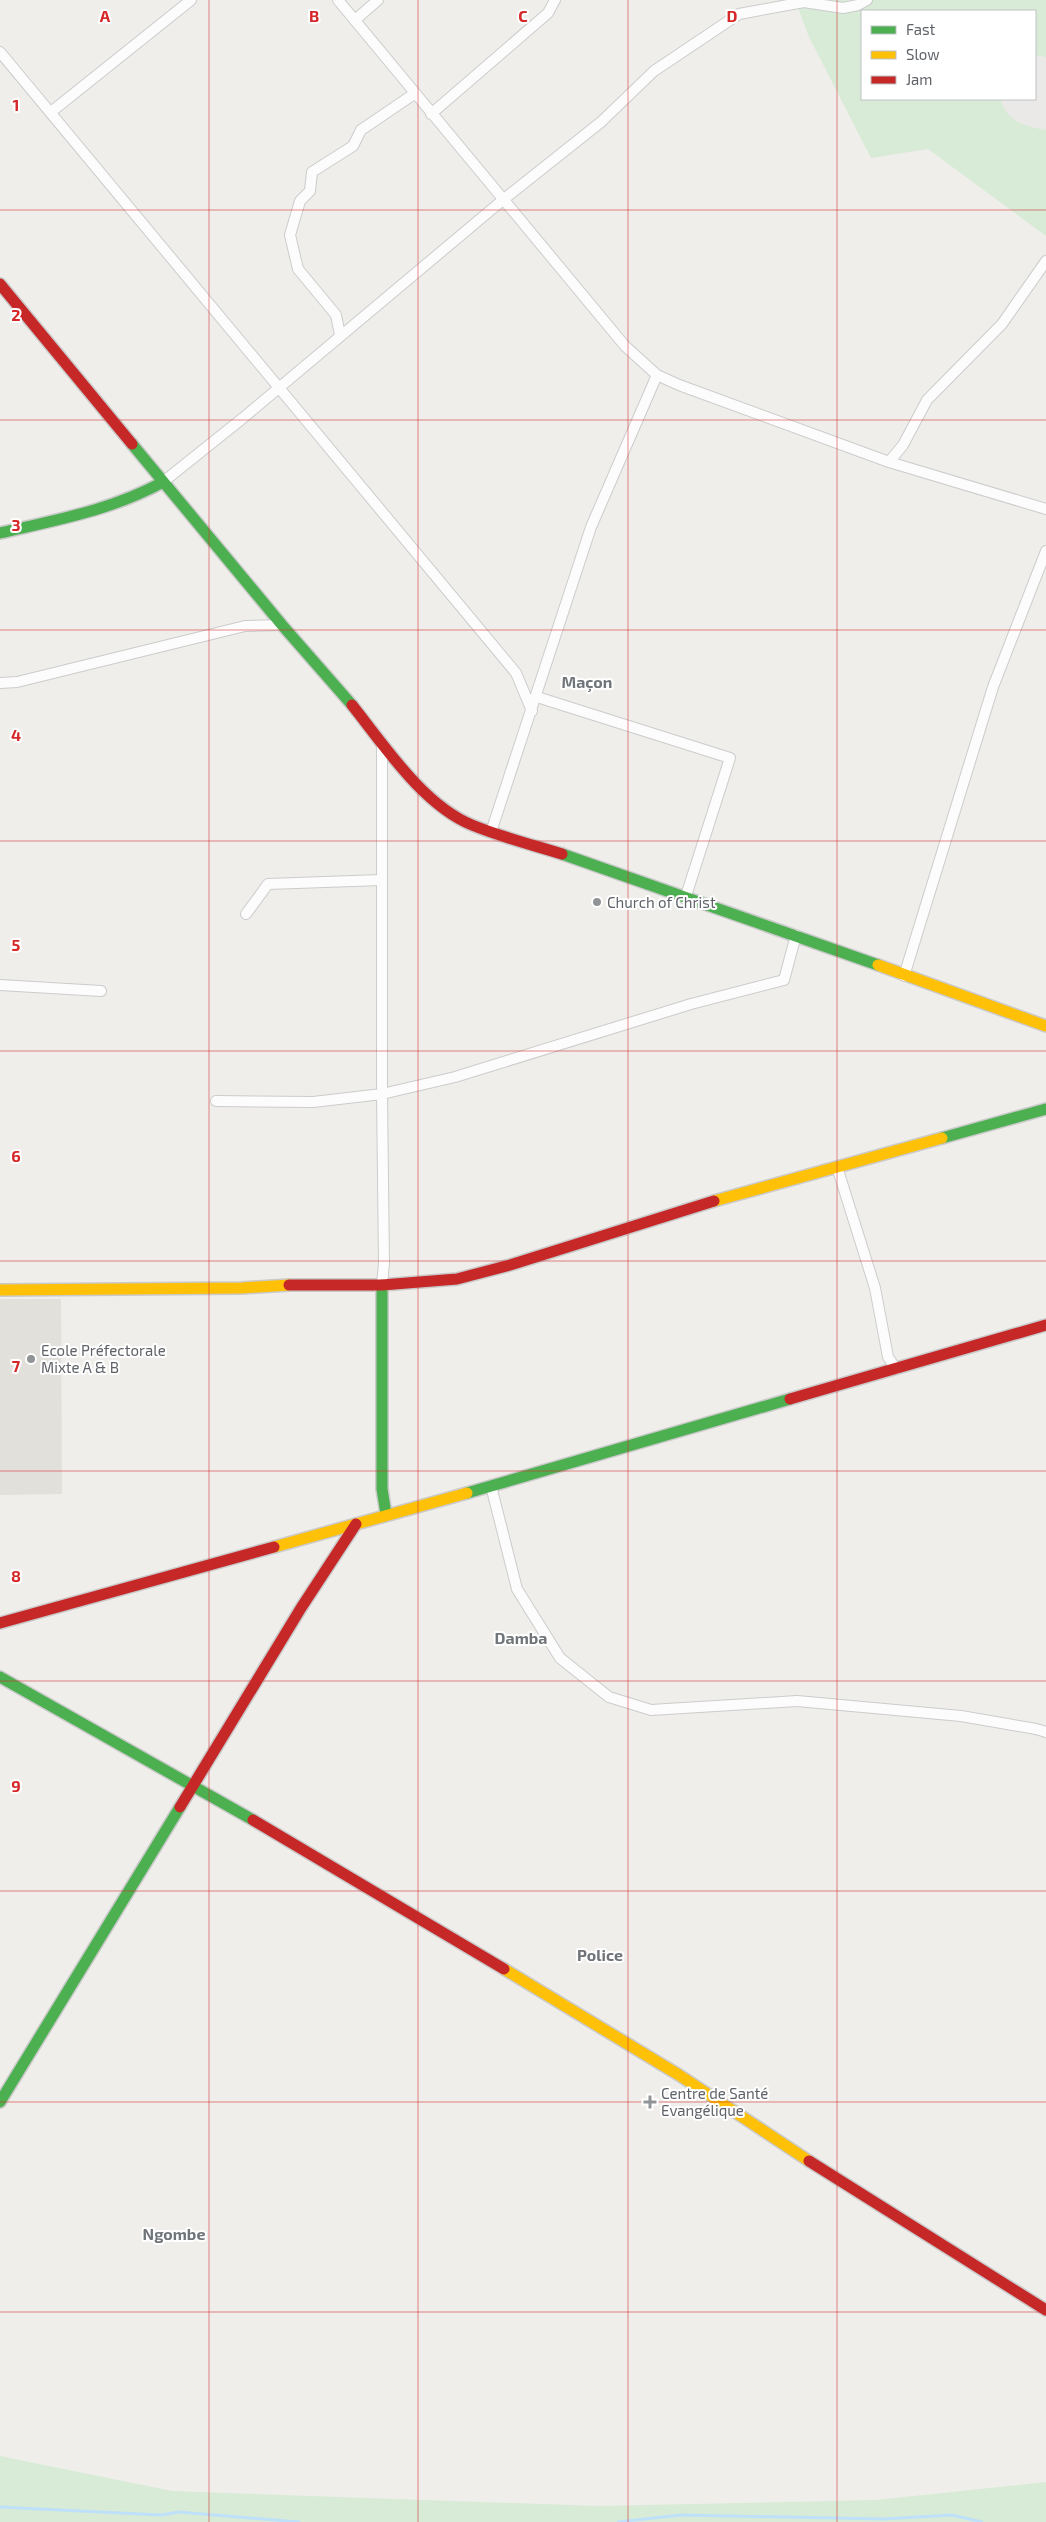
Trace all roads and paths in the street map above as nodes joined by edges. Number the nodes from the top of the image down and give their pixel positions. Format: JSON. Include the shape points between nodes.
{"nodes":[{"id":1,"x":192,"y":0,"type":"edge"},
{"id":2,"x":338,"y":0,"type":"edge"},
{"id":3,"x":378,"y":0,"type":"edge"},
{"id":4,"x":555,"y":0,"type":"edge"},
{"id":5,"x":867,"y":0,"type":"edge"},
{"id":6,"x":355,"y":20,"type":"junction"},
{"id":7,"x":0,"y":52,"type":"edge"},
{"id":8,"x":414,"y":94,"type":"junction"},
{"id":9,"x":51,"y":112,"type":"junction"},
{"id":10,"x":431,"y":114,"type":"junction"},
{"id":11,"x":504,"y":199,"type":"junction"},
{"id":12,"x":1046,"y":260,"type":"edge"},
{"id":13,"x":0,"y":284,"type":"edge"},
{"id":14,"x":340,"y":336,"type":"junction"},
{"id":15,"x":657,"y":375,"type":"junction"},
{"id":16,"x":279,"y":386,"type":"junction"},
{"id":17,"x":889,"y":462,"type":"junction"},
{"id":18,"x":163,"y":482,"type":"junction"},
{"id":19,"x":1046,"y":509,"type":"edge"},
{"id":20,"x":0,"y":534,"type":"edge"},
{"id":21,"x":1046,"y":551,"type":"edge"},
{"id":22,"x":282,"y":625,"type":"junction"},
{"id":23,"x":0,"y":683,"type":"edge"},
{"id":24,"x":537,"y":697,"type":"junction"},
{"id":25,"x":532,"y":711,"type":"junction"},
{"id":26,"x":382,"y":744,"type":"junction"},
{"id":27,"x":491,"y":832,"type":"junction"},
{"id":28,"x":381,"y":880,"type":"junction"},
{"id":29,"x":685,"y":899,"type":"junction"},
{"id":30,"x":246,"y":914,"type":"dead end"},
{"id":31,"x":796,"y":935,"type":"junction"},
{"id":32,"x":904,"y":976,"type":"junction"},
{"id":33,"x":0,"y":985,"type":"edge"},
{"id":34,"x":101,"y":991,"type":"dead end"},
{"id":35,"x":1046,"y":1026,"type":"edge"},
{"id":36,"x":382,"y":1094,"type":"junction"},
{"id":37,"x":216,"y":1101,"type":"dead end"},
{"id":38,"x":1046,"y":1109,"type":"edge"},
{"id":39,"x":837,"y":1167,"type":"junction"},
{"id":40,"x":382,"y":1285,"type":"junction"},
{"id":41,"x":0,"y":1290,"type":"edge"},
{"id":42,"x":1046,"y":1325,"type":"edge"},
{"id":43,"x":896,"y":1369,"type":"junction"},
{"id":44,"x":491,"y":1486,"type":"junction"},
{"id":45,"x":386,"y":1514,"type":"junction"},
{"id":46,"x":356,"y":1524,"type":"junction"},
{"id":47,"x":0,"y":1623,"type":"edge"},
{"id":48,"x":0,"y":1677,"type":"edge"},
{"id":49,"x":1046,"y":1732,"type":"edge"},
{"id":50,"x":192,"y":1784,"type":"junction"},
{"id":51,"x":0,"y":2102,"type":"edge"},
{"id":52,"x":1046,"y":2310,"type":"edge"}],
"edges":[{"from":1,"to":9,"type":"street"},
{"from":2,"to":6,"type":"street"},
{"from":3,"to":6,"type":"street"},
{"from":4,"to":10,"type":"street","via":[[548,13]]},
{"from":5,"to":11,"type":"street","via":[[843,8],[804,2],[739,14],[654,71],[601,122]]},
{"from":6,"to":8,"type":"street"},
{"from":7,"to":9,"type":"street"},
{"from":8,"to":10,"type":"street"},
{"from":8,"to":14,"type":"street","via":[[361,130],[353,146],[312,172],[310,191],[300,201],[290,235],[298,269],[336,315]]},
{"from":9,"to":16,"type":"street"},
{"from":10,"to":11,"type":"street"},
{"from":11,"to":14,"type":"street"},
{"from":11,"to":15,"type":"street","via":[[625,346]]},
{"from":12,"to":17,"type":"street","via":[[1002,324],[927,400],[904,445]]},
{"from":13,"to":18,"type":"street"},
{"from":14,"to":16,"type":"street"},
{"from":15,"to":17,"type":"street"},
{"from":15,"to":24,"type":"street","via":[[591,527]]},
{"from":16,"to":18,"type":"street"},
{"from":16,"to":25,"type":"street","via":[[516,673]]},
{"from":17,"to":19,"type":"street"},
{"from":18,"to":20,"type":"street","via":[[138,497],[98,511]]},
{"from":18,"to":22,"type":"street"},
{"from":21,"to":32,"type":"street","via":[[993,687]]},
{"from":22,"to":23,"type":"street","via":[[245,626],[17,682]]},
{"from":22,"to":26,"type":"street","via":[[315,660]]},
{"from":24,"to":25,"type":"street"},
{"from":24,"to":29,"type":"street","via":[[730,758]]},
{"from":25,"to":27,"type":"street"},
{"from":26,"to":27,"type":"street","via":[[452,815]]},
{"from":26,"to":28,"type":"street"},
{"from":27,"to":29,"type":"street","via":[[604,868]]},
{"from":28,"to":30,"type":"street","via":[[268,884]]},
{"from":28,"to":36,"type":"street"},
{"from":29,"to":31,"type":"street"},
{"from":31,"to":32,"type":"street"},
{"from":31,"to":36,"type":"street","via":[[784,980],[691,1004],[454,1077]]},
{"from":32,"to":35,"type":"street"},
{"from":33,"to":34,"type":"street"},
{"from":36,"to":37,"type":"street","via":[[313,1102]]},
{"from":36,"to":40,"type":"street"},
{"from":38,"to":39,"type":"street"},
{"from":39,"to":40,"type":"street","via":[[457,1279]]},
{"from":39,"to":43,"type":"street","via":[[875,1288],[888,1357]]},
{"from":40,"to":41,"type":"street"},
{"from":40,"to":45,"type":"street","via":[[382,1489]]},
{"from":42,"to":43,"type":"street"},
{"from":43,"to":44,"type":"street"},
{"from":44,"to":45,"type":"street"},
{"from":44,"to":49,"type":"street","via":[[517,1589],[560,1658],[610,1697],[650,1710],[797,1701],[961,1716]]},
{"from":45,"to":46,"type":"street"},
{"from":46,"to":47,"type":"street"},
{"from":46,"to":50,"type":"street","via":[[300,1608]]},
{"from":48,"to":50,"type":"street"},
{"from":50,"to":51,"type":"street"},
{"from":50,"to":52,"type":"street","via":[[679,2075],[848,2187]]}]}
